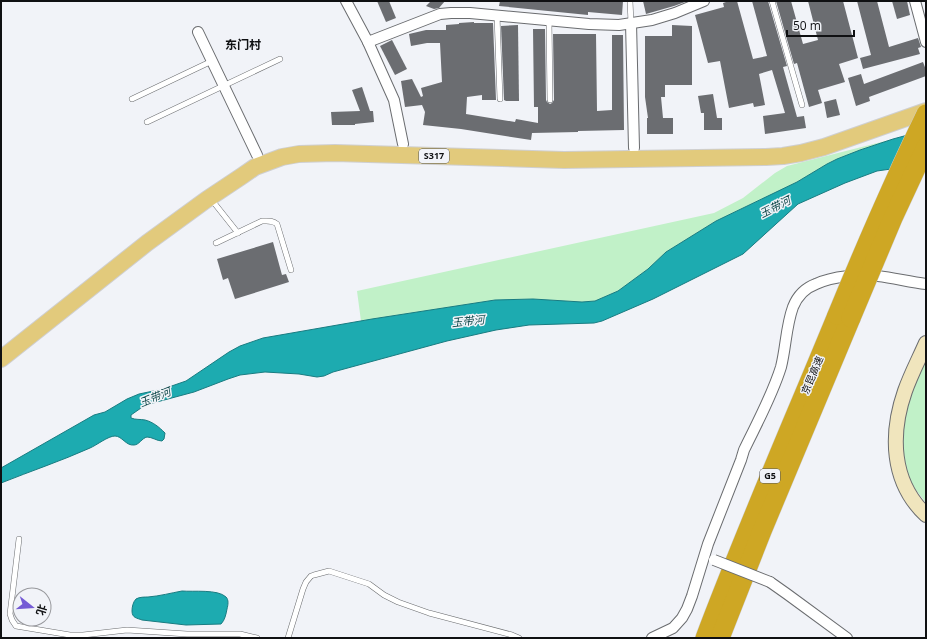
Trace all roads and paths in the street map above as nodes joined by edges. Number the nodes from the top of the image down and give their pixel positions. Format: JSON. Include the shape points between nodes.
{"nodes":[{"id":1,"x":346,"y":1,"type":"edge"},
{"id":2,"x":630,"y":1,"type":"edge"},
{"id":3,"x":704,"y":1,"type":"edge"},
{"id":4,"x":772,"y":1,"type":"edge"},
{"id":5,"x":915,"y":1,"type":"edge"},
{"id":6,"x":497,"y":15,"type":"junction"},
{"id":7,"x":549,"y":20,"type":"junction"},
{"id":8,"x":632,"y":23,"type":"junction"},
{"id":9,"x":198,"y":32,"type":"dead end"},
{"id":10,"x":368,"y":42,"type":"junction"},
{"id":11,"x":926,"y":42,"type":"edge"},
{"id":12,"x":280,"y":59,"type":"dead end"},
{"id":13,"x":212,"y":61,"type":"junction"},
{"id":14,"x":224,"y":86,"type":"junction"},
{"id":15,"x":132,"y":99,"type":"dead end"},
{"id":16,"x":926,"y":99,"type":"edge"},
{"id":17,"x":500,"y":100,"type":"dead end"},
{"id":18,"x":550,"y":100,"type":"dead end"},
{"id":19,"x":802,"y":105,"type":"dead end"},
{"id":20,"x":926,"y":111,"type":"edge"},
{"id":21,"x":926,"y":114,"type":"edge"},
{"id":22,"x":147,"y":122,"type":"dead end"},
{"id":23,"x":403,"y":144,"type":"junction"},
{"id":24,"x":926,"y":147,"type":"edge"},
{"id":25,"x":634,"y":148,"type":"junction"},
{"id":26,"x":257,"y":155,"type":"junction"},
{"id":27,"x":210,"y":197,"type":"junction"},
{"id":28,"x":238,"y":233,"type":"junction"},
{"id":29,"x":216,"y":243,"type":"dead end"},
{"id":30,"x":291,"y":270,"type":"dead end"},
{"id":31,"x":926,"y":284,"type":"edge"},
{"id":32,"x":844,"y":316,"type":"junction"},
{"id":33,"x":926,"y":343,"type":"edge"},
{"id":34,"x":1,"y":345,"type":"edge"},
{"id":35,"x":1,"y":359,"type":"edge"},
{"id":36,"x":926,"y":515,"type":"edge"},
{"id":37,"x":19,"y":539,"type":"dead end"},
{"id":38,"x":704,"y":555,"type":"junction"},
{"id":39,"x":257,"y":638,"type":"edge"},
{"id":40,"x":288,"y":638,"type":"edge"},
{"id":41,"x":519,"y":638,"type":"edge"},
{"id":42,"x":652,"y":638,"type":"edge"},
{"id":43,"x":705,"y":638,"type":"edge"},
{"id":44,"x":720,"y":638,"type":"edge"},
{"id":45,"x":847,"y":638,"type":"edge"}],
"edges":[{"from":1,"to":10,"type":"street"},
{"from":2,"to":8,"type":"lane"},
{"from":3,"to":8,"type":"street","via":[[675,13]]},
{"from":4,"to":19,"type":"lane"},
{"from":5,"to":11,"type":"street"},
{"from":6,"to":7,"type":"street"},
{"from":6,"to":10,"type":"street","via":[[460,12],[440,14]]},
{"from":6,"to":17,"type":"lane"},
{"from":7,"to":8,"type":"street","via":[[619,26]]},
{"from":7,"to":18,"type":"lane"},
{"from":8,"to":25,"type":"street"},
{"from":9,"to":13,"type":"street"},
{"from":10,"to":23,"type":"street","via":[[394,100]]},
{"from":12,"to":14,"type":"lane"},
{"from":13,"to":14,"type":"street"},
{"from":13,"to":15,"type":"lane"},
{"from":14,"to":22,"type":"lane"},
{"from":14,"to":26,"type":"street"},
{"from":16,"to":25,"type":"main road","number":"S317","via":[[799,143],[766,147]]},
{"from":20,"to":27,"type":"main road","number":"S317","via":[[801,154],[766,158],[564,160],[358,153],[290,155],[256,167]]},
{"from":21,"to":32,"type":"highway","name":"京昆高速","number":"G5","bridge":true,"via":[[880,212]]},
{"from":23,"to":25,"type":"main road","number":"S317","via":[[550,149]]},
{"from":23,"to":26,"type":"main road","number":"S317","via":[[298,143],[280,146]]},
{"from":24,"to":32,"type":"highway","name":"京昆高速","number":"G5","bridge":true},
{"from":26,"to":34,"type":"main road","number":"S317","via":[[230,170],[141,235]]},
{"from":27,"to":28,"type":"lane"},
{"from":27,"to":35,"type":"main road","number":"S317"},
{"from":28,"to":29,"type":"lane"},
{"from":28,"to":30,"type":"lane","via":[[262,221],[278,224]]},
{"from":31,"to":38,"type":"street","via":[[878,276],[848,275],[815,284],[799,297],[789,319],[776,382],[744,450]]},
{"from":32,"to":43,"type":"highway","name":"京昆高速","number":"G5","via":[[749,526]]},
{"from":32,"to":44,"type":"highway","name":"京昆高速","number":"G5"},
{"from":33,"to":36,"type":"street","via":[[905,389],[895,438],[895,451],[902,480],[916,505]]},
{"from":37,"to":39,"type":"lane","via":[[10,614],[16,626],[70,635],[127,630],[240,634]]},
{"from":38,"to":42,"type":"street","via":[[692,596],[682,618],[673,628]]},
{"from":38,"to":45,"type":"street","bridge":true,"via":[[770,582]]},
{"from":40,"to":41,"type":"lane","via":[[306,582],[314,574],[329,571],[368,584],[398,602],[429,613]]}]}
